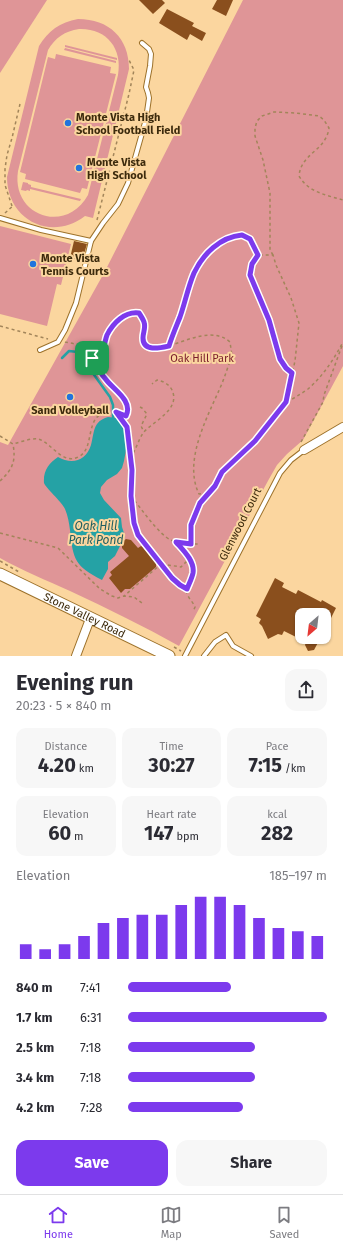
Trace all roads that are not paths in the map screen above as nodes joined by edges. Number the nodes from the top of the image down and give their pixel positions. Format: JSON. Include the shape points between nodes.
{"nodes":[{"id":1,"x":142,"y":43,"type":"dead end"},
{"id":2,"x":1,"y":218,"type":"edge"},
{"id":3,"x":91,"y":241,"type":"junction"},
{"id":4,"x":40,"y":350,"type":"dead end"},
{"id":5,"x":343,"y":427,"type":"edge"},
{"id":6,"x":304,"y":450,"type":"joint"},
{"id":7,"x":0,"y":574,"type":"edge"},
{"id":8,"x":90,"y":619,"type":"junction"},
{"id":9,"x":76,"y":656,"type":"edge"},
{"id":10,"x":169,"y":656,"type":"edge"},
{"id":11,"x":185,"y":656,"type":"edge"},
{"id":12,"x":204,"y":656,"type":"edge"},
{"id":13,"x":251,"y":656,"type":"edge"}],
"edges":[{"from":1,"to":3,"type":"lane","via":[[151,54],[146,87],[146,119],[124,193]]},
{"from":2,"to":3,"type":"lane"},
{"from":3,"to":4,"type":"lane","via":[[76,303],[58,342]]},
{"from":5,"to":6,"type":"street","name":"Glenwood Court"},
{"from":6,"to":11,"type":"lane","name":"Glenwood Court","via":[[280,473]]},
{"from":7,"to":8,"type":"street","name":"Stone Valley Road"},
{"from":8,"to":9,"type":"street"},
{"from":8,"to":10,"type":"street","name":"Stone Valley Road"},
{"from":12,"to":13,"type":"lane","via":[[215,642],[226,635],[233,646]]}]}
